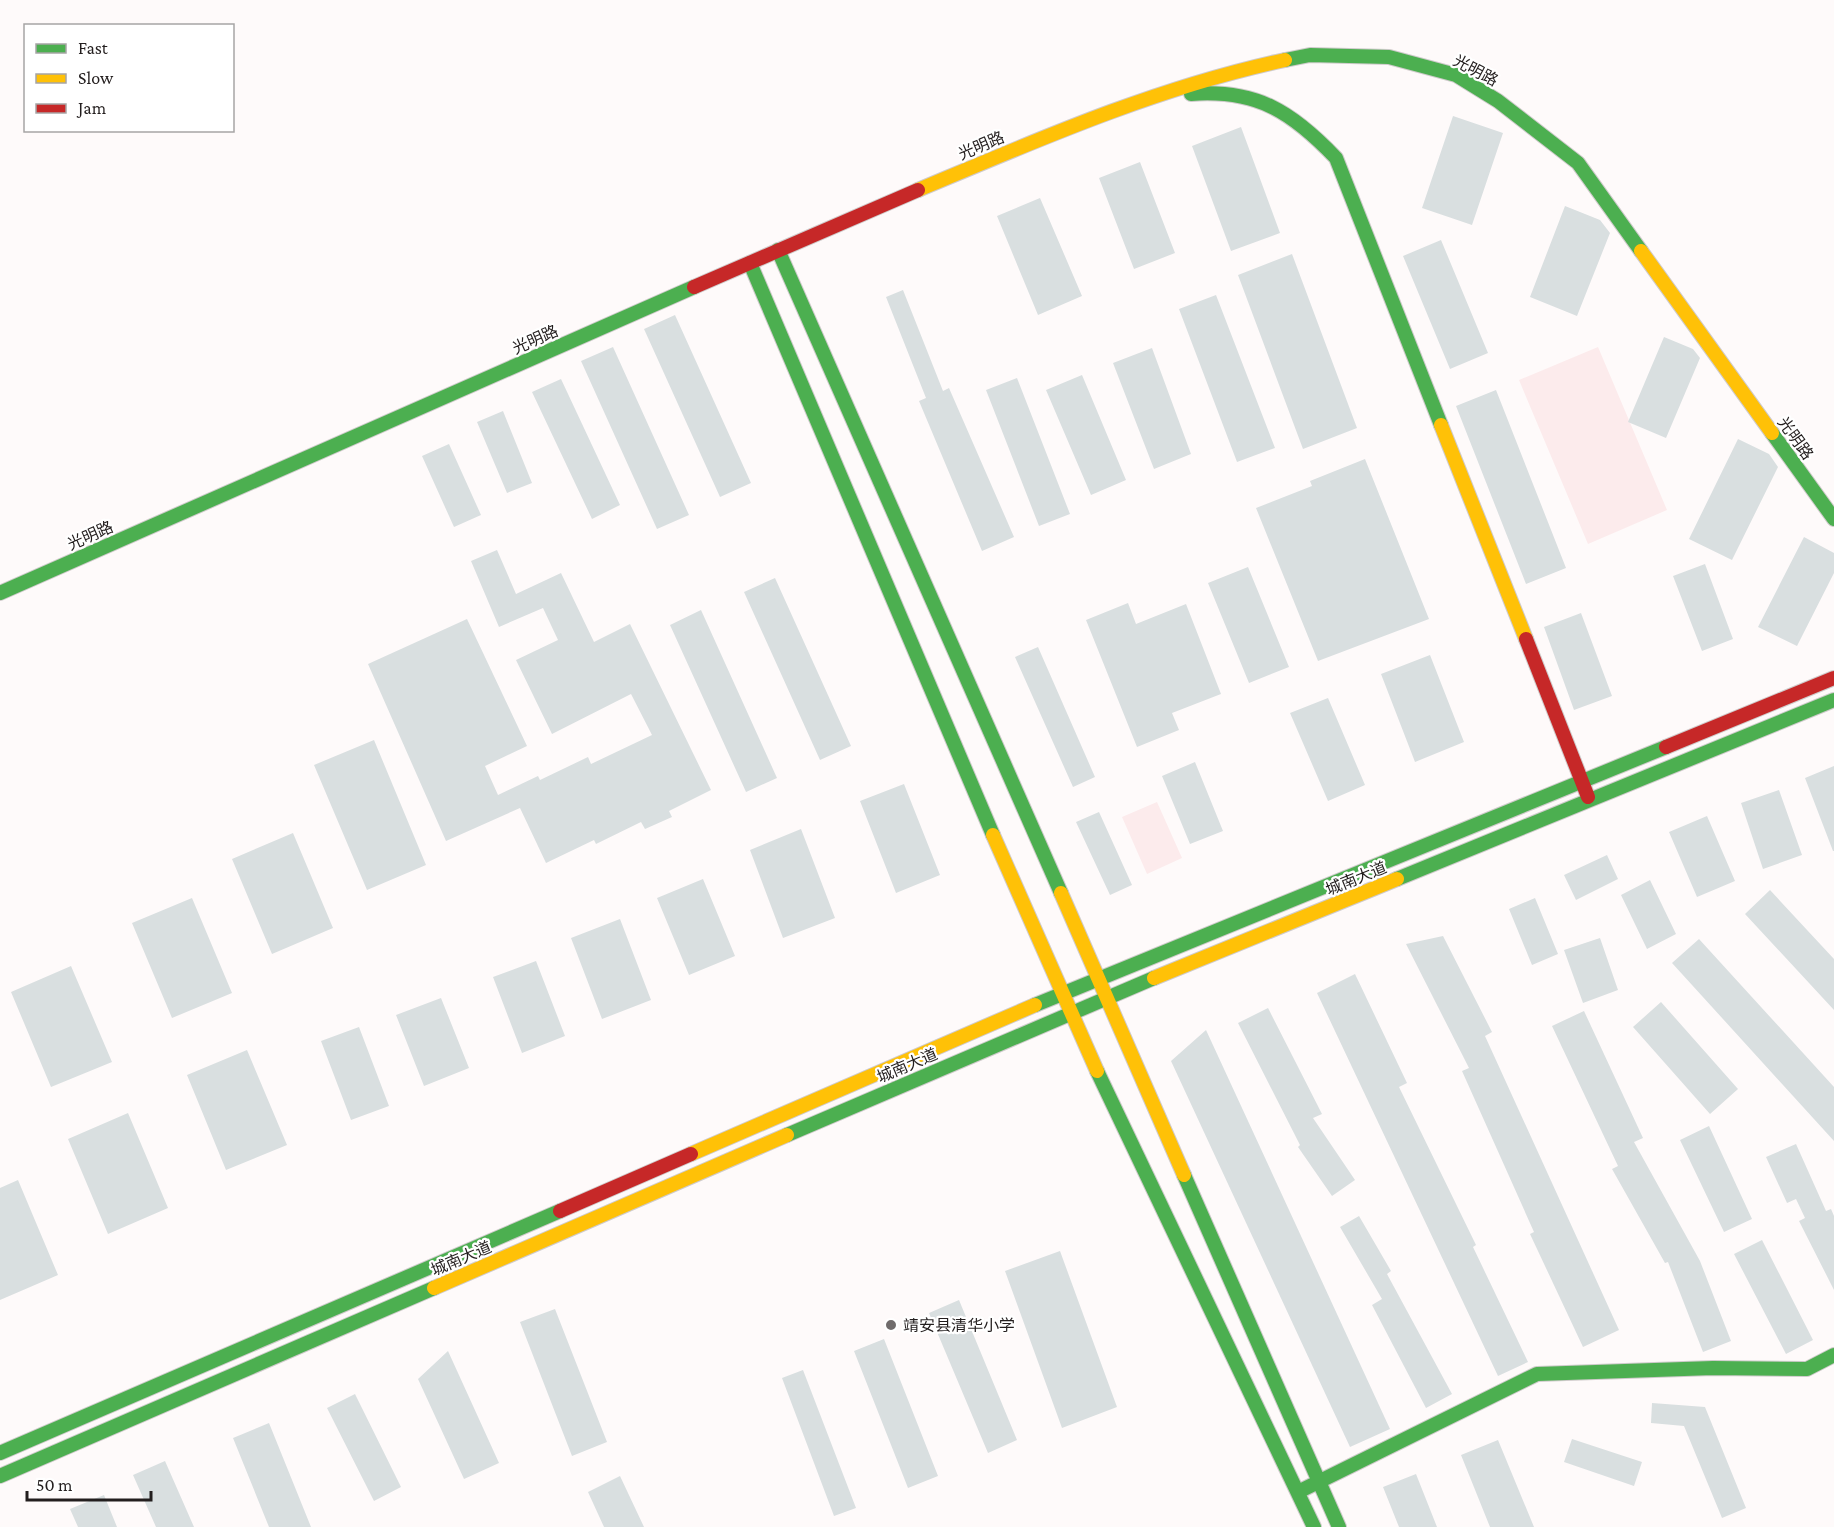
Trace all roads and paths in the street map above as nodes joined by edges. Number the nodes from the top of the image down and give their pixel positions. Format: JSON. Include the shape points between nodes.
{"nodes":[{"id":1,"x":1120,"y":108,"type":"junction"},
{"id":2,"x":778,"y":250,"type":"junction"},
{"id":3,"x":750,"y":263,"type":"junction"},
{"id":4,"x":1834,"y":519,"type":"edge"},
{"id":5,"x":0,"y":593,"type":"edge"},
{"id":6,"x":1834,"y":678,"type":"edge"},
{"id":7,"x":1834,"y":700,"type":"edge"},
{"id":8,"x":1582,"y":780,"type":"junction"},
{"id":9,"x":1590,"y":800,"type":"junction"},
{"id":10,"x":1098,"y":979,"type":"junction"},
{"id":11,"x":1061,"y":994,"type":"junction"},
{"id":12,"x":1106,"y":998,"type":"junction"},
{"id":13,"x":1069,"y":1013,"type":"junction"},
{"id":14,"x":1834,"y":1355,"type":"edge"},
{"id":15,"x":0,"y":1454,"type":"edge"},
{"id":16,"x":0,"y":1476,"type":"edge"},
{"id":17,"x":1319,"y":1482,"type":"junction"},
{"id":18,"x":1298,"y":1492,"type":"junction"},
{"id":19,"x":1314,"y":1527,"type":"edge"},
{"id":20,"x":1339,"y":1527,"type":"edge"}],
"edges":[{"from":1,"to":2,"type":"main road","name":"光明路"},
{"from":1,"to":4,"type":"main road","name":"光明路","via":[[1244,69],[1310,55],[1389,57],[1456,75],[1522,118],[1578,163]]},
{"from":1,"to":8,"type":"main road","via":[[1201,93],[1238,95],[1277,106],[1310,129],[1336,158]]},
{"from":2,"to":3,"type":"main road","name":"光明路"},
{"from":2,"to":10,"type":"main road"},
{"from":3,"to":5,"type":"main road","name":"光明路"},
{"from":3,"to":11,"type":"main road"},
{"from":6,"to":8,"type":"main road","name":"城南大道"},
{"from":7,"to":9,"type":"main road","name":"城南大道"},
{"from":8,"to":9,"type":"main road"},
{"from":8,"to":10,"type":"main road","name":"城南大道"},
{"from":9,"to":12,"type":"main road","name":"城南大道"},
{"from":10,"to":11,"type":"main road","name":"城南大道"},
{"from":10,"to":12,"type":"main road"},
{"from":11,"to":13,"type":"main road"},
{"from":11,"to":15,"type":"main road","name":"城南大道"},
{"from":12,"to":13,"type":"main road","name":"城南大道"},
{"from":12,"to":17,"type":"main road"},
{"from":13,"to":16,"type":"main road","name":"城南大道"},
{"from":13,"to":18,"type":"main road"},
{"from":14,"to":17,"type":"main road","via":[[1807,1369],[1537,1374]]},
{"from":17,"to":18,"type":"main road"},
{"from":17,"to":20,"type":"main road"},
{"from":18,"to":19,"type":"main road"}]}
